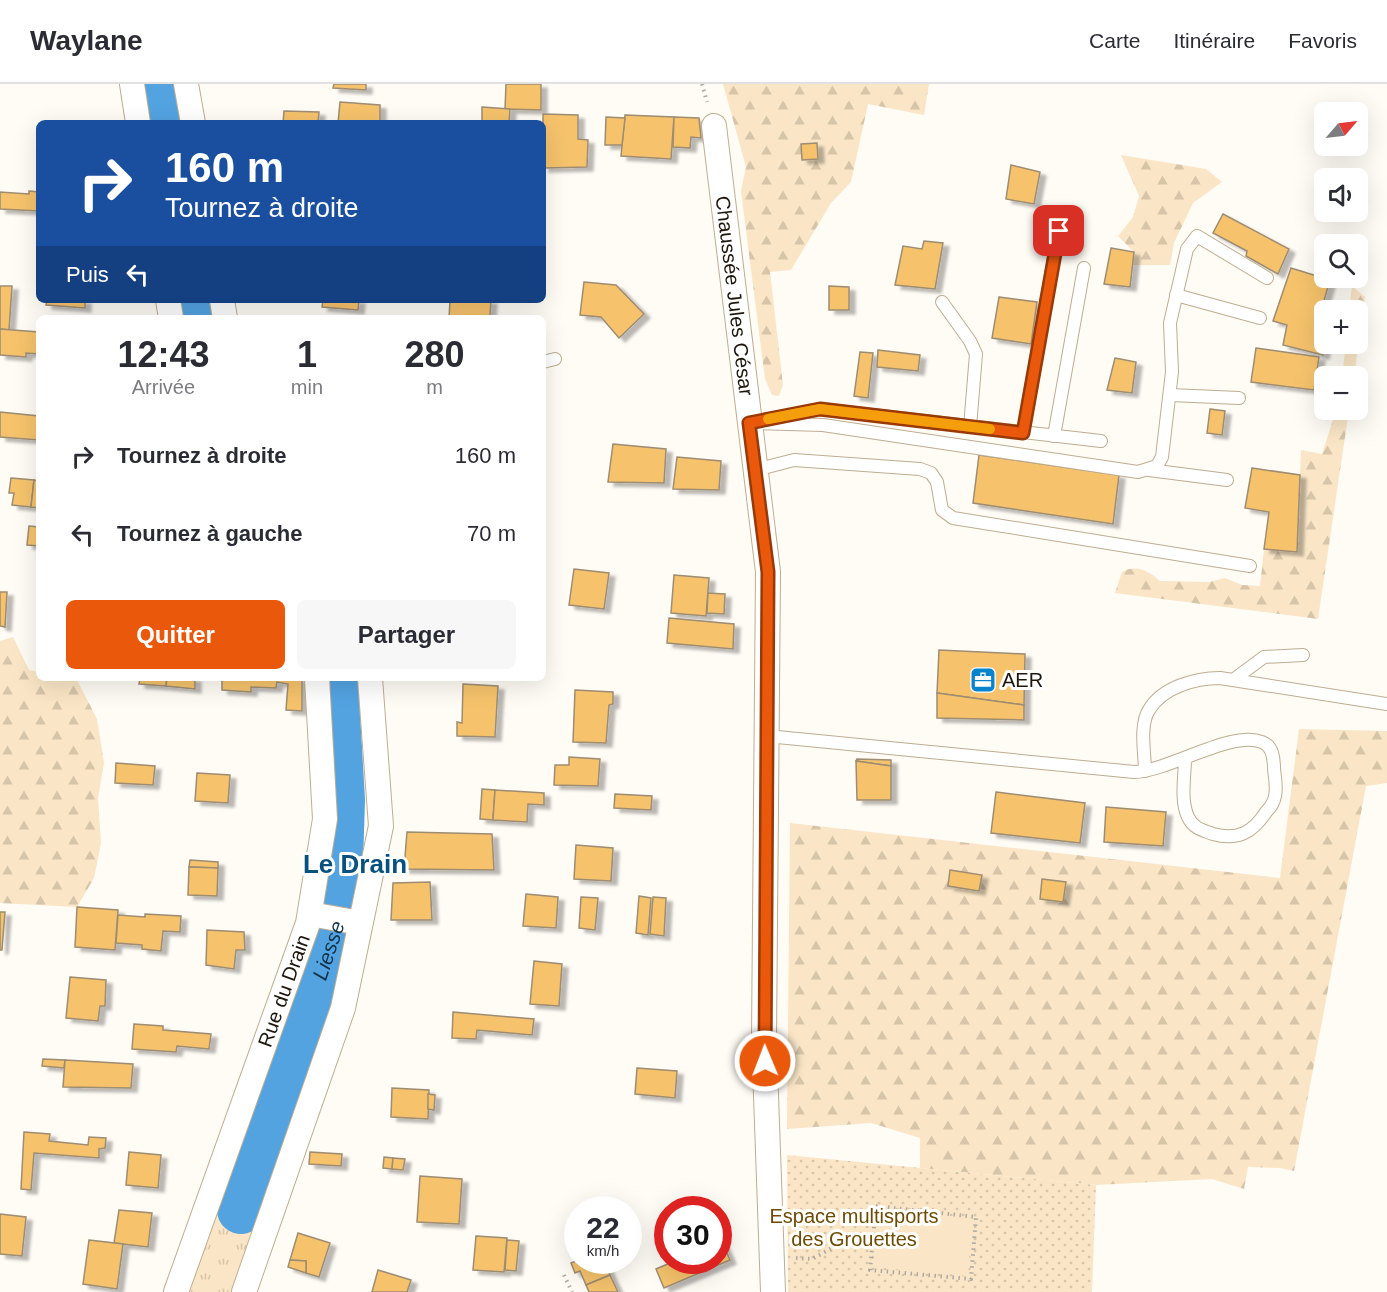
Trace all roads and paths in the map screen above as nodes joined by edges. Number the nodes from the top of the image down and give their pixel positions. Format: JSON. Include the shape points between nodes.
{"nodes":[{"id":1,"x":132,"y":84,"type":"edge"},
{"id":2,"x":186,"y":84,"type":"edge"},
{"id":3,"x":138,"y":120,"type":"edge"},
{"id":4,"x":192,"y":120,"type":"edge"},
{"id":5,"x":714,"y":126,"type":"dead end"},
{"id":6,"x":1059,"y":231,"type":"dead end"},
{"id":7,"x":1083,"y":268,"type":"dead end"},
{"id":8,"x":1267,"y":278,"type":"dead end"},
{"id":9,"x":1176,"y":295,"type":"junction"},
{"id":10,"x":942,"y":302,"type":"dead end"},
{"id":11,"x":1260,"y":318,"type":"dead end"},
{"id":12,"x":1170,"y":395,"type":"junction"},
{"id":13,"x":1239,"y":398,"type":"dead end"},
{"id":14,"x":749,"y":423,"type":"junction"},
{"id":15,"x":970,"y":427,"type":"junction"},
{"id":16,"x":1023,"y":433,"type":"junction"},
{"id":17,"x":1054,"y":436,"type":"junction"},
{"id":18,"x":1101,"y":441,"type":"dead end"},
{"id":19,"x":755,"y":470,"type":"junction"},
{"id":20,"x":1149,"y":470,"type":"junction"},
{"id":21,"x":1227,"y":480,"type":"dead end"},
{"id":22,"x":1250,"y":566,"type":"dead end"},
{"id":23,"x":1303,"y":655,"type":"dead end"},
{"id":24,"x":1233,"y":680,"type":"junction"},
{"id":25,"x":317,"y":681,"type":"edge"},
{"id":26,"x":370,"y":681,"type":"edge"},
{"id":27,"x":1387,"y":704,"type":"edge"},
{"id":28,"x":766,"y":736,"type":"junction"},
{"id":29,"x":1185,"y":758,"type":"junction"},
{"id":30,"x":1145,"y":771,"type":"junction"},
{"id":31,"x":310,"y":914,"type":"junction"},
{"id":32,"x":360,"y":923,"type":"junction"},
{"id":33,"x":873,"y":1246,"type":"junction"},
{"id":34,"x":772,"y":1258,"type":"junction"},
{"id":35,"x":564,"y":1275,"type":"dead end"},
{"id":36,"x":176,"y":1292,"type":"edge"},
{"id":37,"x":244,"y":1292,"type":"edge"},
{"id":38,"x":572,"y":1292,"type":"edge"},
{"id":39,"x":773,"y":1292,"type":"edge"}],
"edges":[{"from":1,"to":3,"type":"street"},
{"from":2,"to":4,"type":"street"},
{"from":5,"to":14,"type":"street","name":"Chaussée Jules César"},
{"from":6,"to":16,"type":"lane"},
{"from":7,"to":17,"type":"lane"},
{"from":8,"to":9,"type":"lane","via":[[1197,236],[1187,249]]},
{"from":9,"to":11,"type":"lane"},
{"from":9,"to":12,"type":"lane","via":[[1170,323]]},
{"from":10,"to":15,"type":"lane","via":[[976,354]]},
{"from":12,"to":13,"type":"lane"},
{"from":12,"to":20,"type":"lane","via":[[1162,458]]},
{"from":14,"to":15,"type":"lane","via":[[820,409]]},
{"from":14,"to":19,"type":"street","name":"Chaussée Jules César"},
{"from":14,"to":20,"type":"lane","via":[[823,425]]},
{"from":15,"to":16,"type":"lane"},
{"from":16,"to":17,"type":"lane"},
{"from":17,"to":18,"type":"lane"},
{"from":19,"to":22,"type":"lane","via":[[794,460],[921,469],[931,472],[942,510],[953,518]]},
{"from":19,"to":28,"type":"street","name":"Chaussée Jules César","via":[[768,572]]},
{"from":20,"to":21,"type":"lane"},
{"from":23,"to":24,"type":"lane","via":[[1264,657]]},
{"from":24,"to":27,"type":"lane"},
{"from":24,"to":30,"type":"lane","via":[[1199,678],[1162,696],[1148,711],[1144,730]]},
{"from":25,"to":31,"type":"street","name":"Rue du Drain","via":[[325,819]]},
{"from":26,"to":32,"type":"street","via":[[381,826]]},
{"from":28,"to":30,"type":"lane","via":[[1047,765]]},
{"from":28,"to":34,"type":"street","name":"Chaussée Jules César","via":[[764,1039]]},
{"from":29,"to":29,"type":"lane","via":[[1244,740],[1262,742],[1271,749],[1275,798],[1257,826],[1235,837],[1196,828],[1184,804]]},
{"from":29,"to":30,"type":"lane"},
{"from":31,"to":32,"type":"street"},
{"from":31,"to":36,"type":"street","name":"Rue du Drain"},
{"from":32,"to":37,"type":"street","via":[[343,1008]]},
{"from":33,"to":33,"type":"path","via":[[870,1270],[971,1279],[976,1217],[876,1206]]},
{"from":33,"to":34,"type":"path","via":[[841,1243],[812,1259]]},
{"from":34,"to":39,"type":"street","name":"Chaussée Jules César"},
{"from":35,"to":38,"type":"path"}]}
